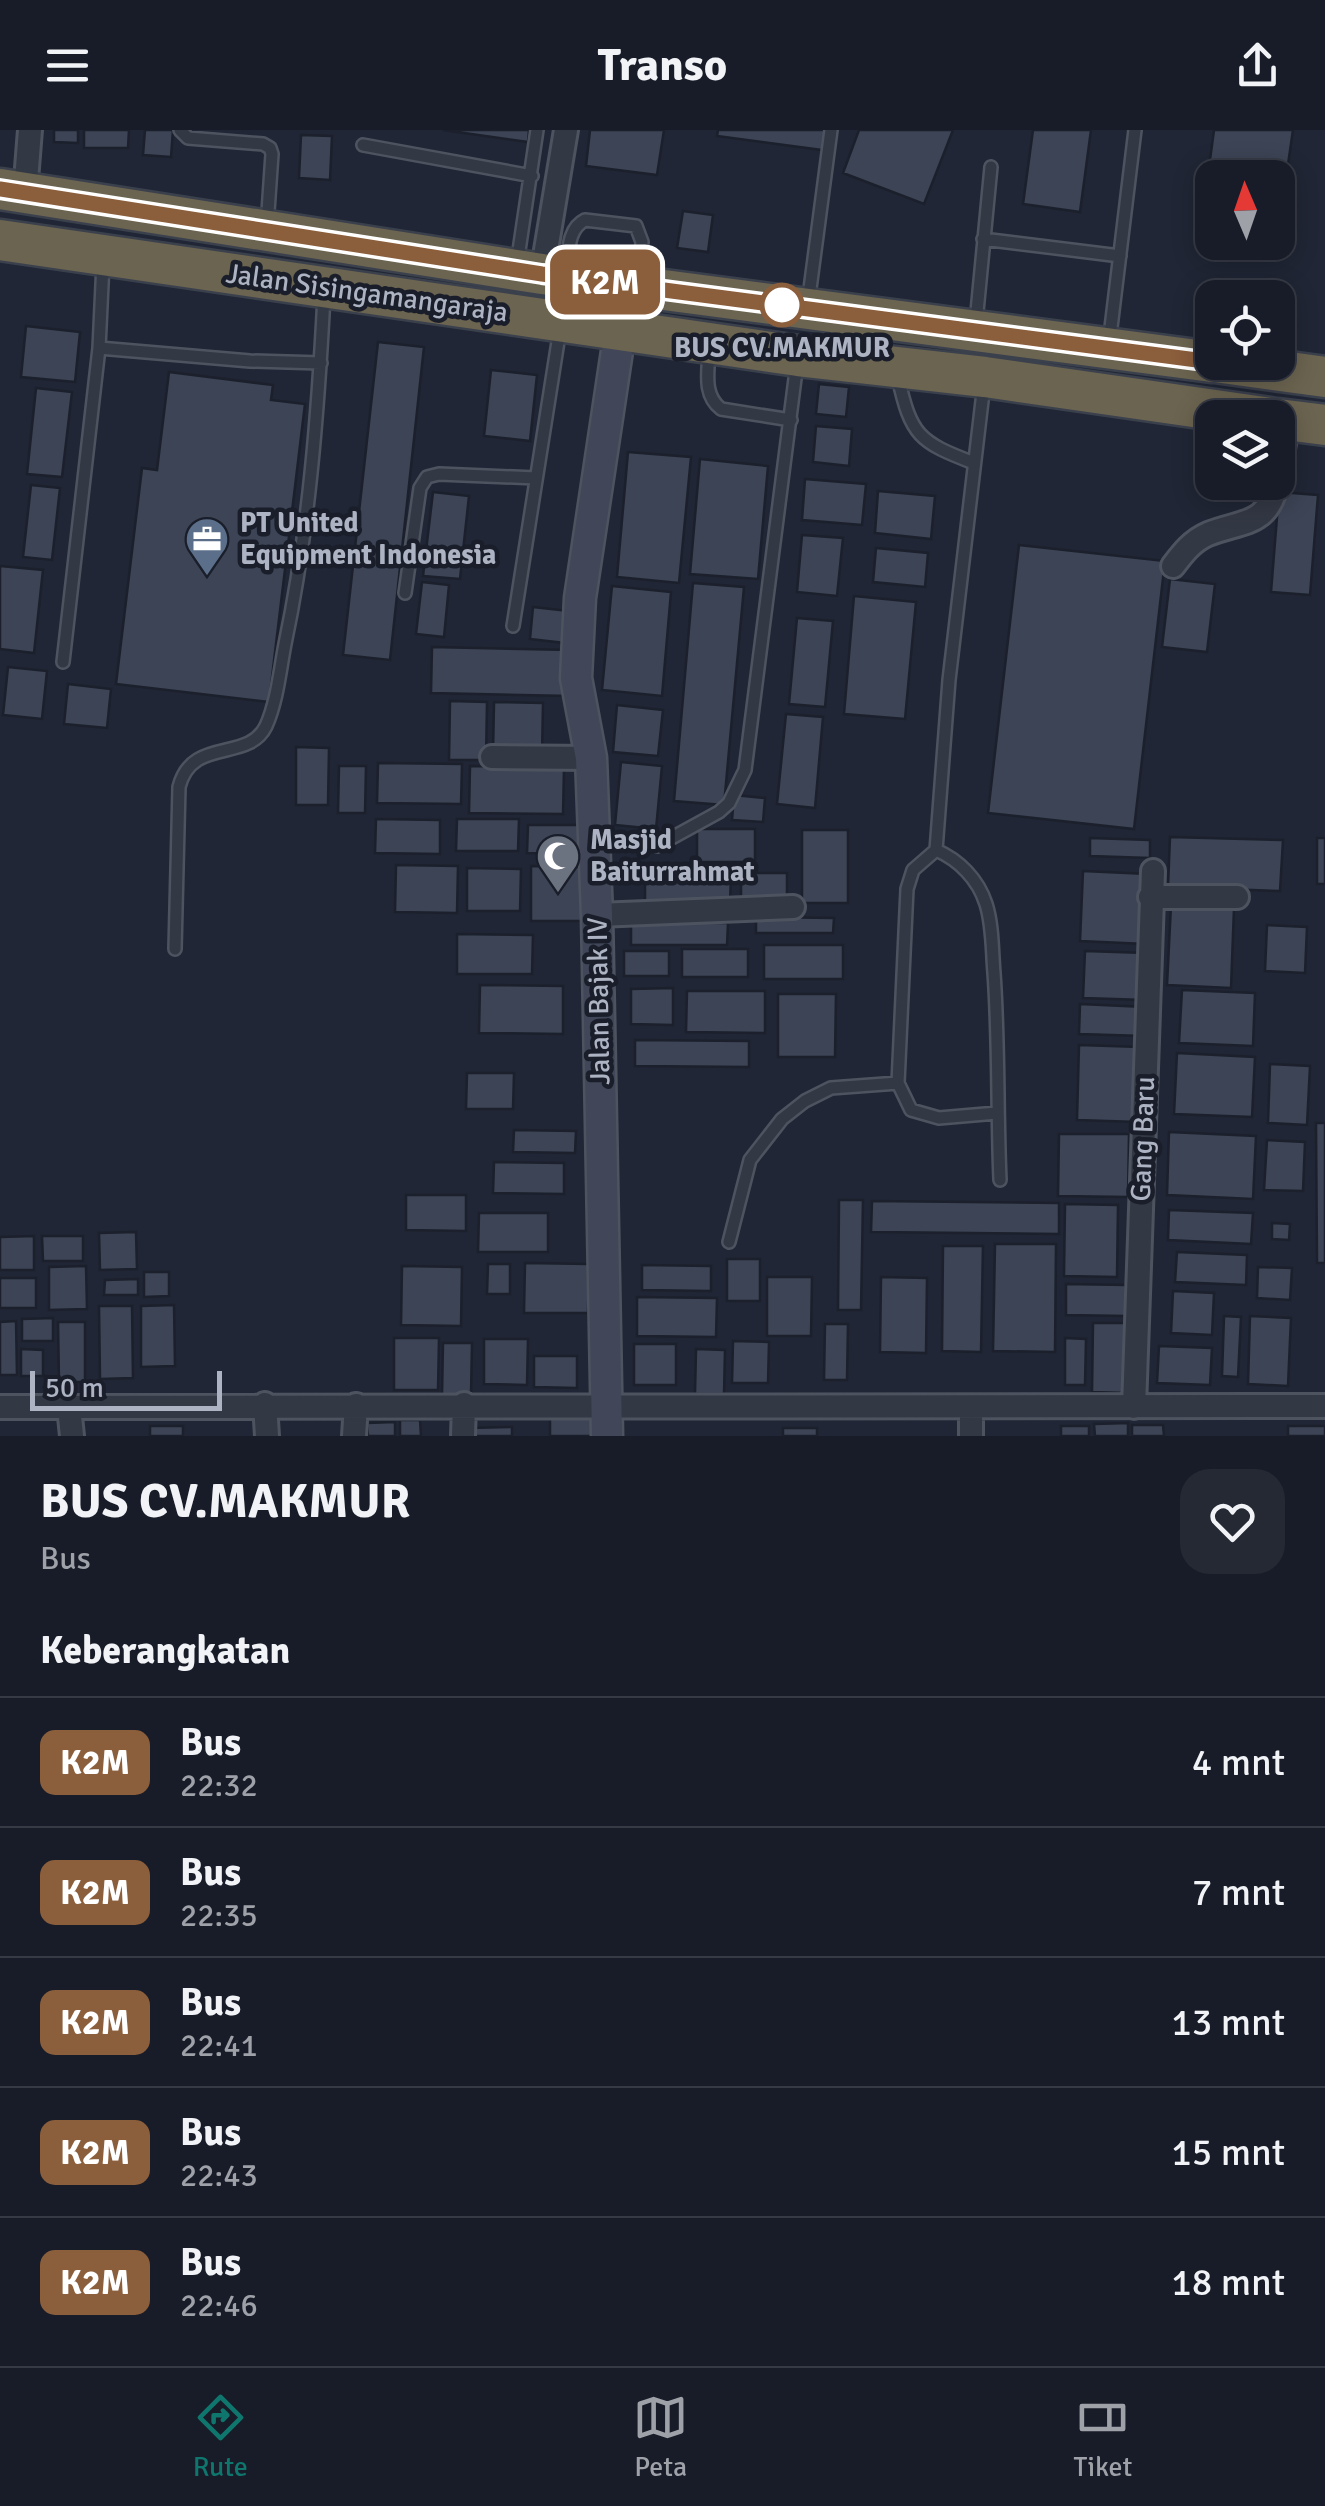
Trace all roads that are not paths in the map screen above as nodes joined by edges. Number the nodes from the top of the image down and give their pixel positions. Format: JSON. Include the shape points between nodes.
{"nodes":[{"id":1,"x":30,"y":130,"type":"edge"},
{"id":2,"x":180,"y":130,"type":"edge"},
{"id":3,"x":537,"y":130,"type":"edge"},
{"id":4,"x":566,"y":130,"type":"edge"},
{"id":5,"x":831,"y":130,"type":"edge"},
{"id":6,"x":1136,"y":130,"type":"edge"},
{"id":7,"x":364,"y":145,"type":"dead end"},
{"id":8,"x":992,"y":167,"type":"dead end"},
{"id":9,"x":532,"y":176,"type":"junction"},
{"id":10,"x":12,"y":191,"type":"edge"},
{"id":11,"x":267,"y":230,"type":"junction"},
{"id":12,"x":983,"y":238,"type":"junction"},
{"id":13,"x":0,"y":240,"type":"edge"},
{"id":14,"x":104,"y":254,"type":"junction"},
{"id":15,"x":1120,"y":256,"type":"junction"},
{"id":16,"x":541,"y":273,"type":"junction"},
{"id":17,"x":638,"y":286,"type":"junction"},
{"id":18,"x":324,"y":287,"type":"junction"},
{"id":19,"x":808,"y":308,"type":"junction"},
{"id":20,"x":561,"y":322,"type":"junction"},
{"id":21,"x":975,"y":330,"type":"junction"},
{"id":22,"x":620,"y":331,"type":"junction"},
{"id":23,"x":710,"y":343,"type":"junction"},
{"id":24,"x":99,"y":348,"type":"junction"},
{"id":25,"x":1108,"y":348,"type":"junction"},
{"id":26,"x":798,"y":356,"type":"junction"},
{"id":27,"x":1195,"y":359,"type":"edge"},
{"id":28,"x":321,"y":363,"type":"junction"},
{"id":29,"x":896,"y":368,"type":"junction"},
{"id":30,"x":1295,"y":374,"type":"edge"},
{"id":31,"x":985,"y":376,"type":"junction"},
{"id":32,"x":1325,"y":378,"type":"edge"},
{"id":33,"x":1195,"y":406,"type":"edge"},
{"id":34,"x":791,"y":420,"type":"junction"},
{"id":35,"x":974,"y":464,"type":"junction"},
{"id":36,"x":536,"y":478,"type":"junction"},
{"id":37,"x":1273,"y":500,"type":"edge"},
{"id":38,"x":1173,"y":566,"type":"dead end"},
{"id":39,"x":405,"y":593,"type":"dead end"},
{"id":40,"x":512,"y":626,"type":"dead end"},
{"id":41,"x":62,"y":662,"type":"dead end"},
{"id":42,"x":492,"y":757,"type":"dead end"},
{"id":43,"x":591,"y":758,"type":"junction"},
{"id":44,"x":657,"y":846,"type":"dead end"},
{"id":45,"x":936,"y":850,"type":"junction"},
{"id":46,"x":1152,"y":870,"type":"dead end"},
{"id":47,"x":1237,"y":896,"type":"dead end"},
{"id":48,"x":1150,"y":897,"type":"junction"},
{"id":49,"x":792,"y":907,"type":"dead end"},
{"id":50,"x":597,"y":915,"type":"junction"},
{"id":51,"x":175,"y":950,"type":"dead end"},
{"id":52,"x":898,"y":1083,"type":"junction"},
{"id":53,"x":997,"y":1113,"type":"junction"},
{"id":54,"x":1000,"y":1180,"type":"dead end"},
{"id":55,"x":729,"y":1242,"type":"dead end"},
{"id":56,"x":265,"y":1404,"type":"junction"},
{"id":57,"x":464,"y":1404,"type":"junction"},
{"id":58,"x":606,"y":1404,"type":"junction"},
{"id":59,"x":356,"y":1405,"type":"junction"},
{"id":60,"x":970,"y":1406,"type":"junction"},
{"id":61,"x":1325,"y":1406,"type":"edge"},
{"id":62,"x":0,"y":1407,"type":"edge"},
{"id":63,"x":1134,"y":1407,"type":"junction"},
{"id":64,"x":69,"y":1408,"type":"junction"},
{"id":65,"x":72,"y":1436,"type":"edge"},
{"id":66,"x":266,"y":1436,"type":"edge"},
{"id":67,"x":354,"y":1436,"type":"edge"},
{"id":68,"x":463,"y":1436,"type":"edge"},
{"id":69,"x":606,"y":1436,"type":"edge"},
{"id":70,"x":971,"y":1436,"type":"edge"}],
"edges":[{"from":1,"to":10,"type":"street"},
{"from":2,"to":11,"type":"lane","via":[[188,138],[270,148]]},
{"from":3,"to":9,"type":"lane"},
{"from":4,"to":16,"type":"street"},
{"from":5,"to":19,"type":"lane"},
{"from":6,"to":15,"type":"lane"},
{"from":7,"to":9,"type":"lane"},
{"from":8,"to":12,"type":"lane"},
{"from":9,"to":16,"type":"lane"},
{"from":10,"to":11,"type":"highway","name":"Jalan Sisingamangaraja"},
{"from":11,"to":16,"type":"highway","name":"Jalan Sisingamangaraja"},
{"from":12,"to":15,"type":"lane"},
{"from":12,"to":21,"type":"lane"},
{"from":13,"to":14,"type":"highway","name":"Jalan Sisingamangaraja"},
{"from":14,"to":18,"type":"highway","name":"Jalan Sisingamangaraja"},
{"from":14,"to":24,"type":"lane"},
{"from":15,"to":25,"type":"lane"},
{"from":16,"to":17,"type":"highway","name":"Jalan Sisingamangaraja"},
{"from":16,"to":17,"type":"lane","via":[[585,220],[636,226],[642,242]]},
{"from":17,"to":19,"type":"highway","name":"Jalan Sisingamangaraja"},
{"from":18,"to":20,"type":"highway","name":"Jalan Sisingamangaraja"},
{"from":18,"to":28,"type":"lane"},
{"from":19,"to":21,"type":"highway","name":"Jalan Sisingamangaraja"},
{"from":20,"to":22,"type":"highway","name":"Jalan Sisingamangaraja"},
{"from":20,"to":36,"type":"lane"},
{"from":21,"to":25,"type":"highway","name":"Jalan Sisingamangaraja"},
{"from":22,"to":23,"type":"highway","name":"Jalan Sisingamangaraja"},
{"from":22,"to":43,"type":"street","name":"Jalan Bajak IV","via":[[576,633],[576,678]]},
{"from":23,"to":26,"type":"highway","name":"Jalan Sisingamangaraja"},
{"from":23,"to":34,"type":"lane","via":[[712,402]]},
{"from":24,"to":28,"type":"lane"},
{"from":24,"to":41,"type":"lane"},
{"from":25,"to":27,"type":"highway","name":"Jalan Sisingamangaraja"},
{"from":26,"to":29,"type":"highway","name":"Jalan Sisingamangaraja"},
{"from":26,"to":34,"type":"lane"},
{"from":28,"to":51,"type":"lane","via":[[290,618],[270,716],[264,731],[247,743],[198,757],[183,770]]},
{"from":29,"to":31,"type":"highway","name":"Jalan Sisingamangaraja"},
{"from":29,"to":35,"type":"lane","via":[[916,432]]},
{"from":30,"to":32,"type":"highway","name":"Jalan Sisingamangaraja"},
{"from":31,"to":33,"type":"highway","name":"Jalan Sisingamangaraja"},
{"from":31,"to":35,"type":"lane"},
{"from":34,"to":44,"type":"lane","via":[[745,770],[719,812]]},
{"from":35,"to":45,"type":"lane"},
{"from":36,"to":39,"type":"lane","via":[[427,478]]},
{"from":36,"to":40,"type":"lane"},
{"from":37,"to":38,"type":"street","via":[[1240,526],[1207,534]]},
{"from":42,"to":43,"type":"street"},
{"from":43,"to":50,"type":"street","name":"Jalan Bajak IV"},
{"from":45,"to":52,"type":"lane","via":[[913,870],[908,888]]},
{"from":45,"to":53,"type":"lane","via":[[954,858],[986,903],[997,1015]]},
{"from":46,"to":48,"type":"street","name":"Gang Baru"},
{"from":47,"to":48,"type":"street"},
{"from":48,"to":63,"type":"street","name":"Gang Baru"},
{"from":49,"to":50,"type":"street"},
{"from":50,"to":58,"type":"street","name":"Jalan Bajak IV"},
{"from":52,"to":53,"type":"lane","via":[[910,1110],[939,1118]]},
{"from":52,"to":55,"type":"lane","via":[[831,1088],[782,1119],[750,1160]]},
{"from":53,"to":54,"type":"lane"},
{"from":56,"to":59,"type":"street"},
{"from":56,"to":64,"type":"street"},
{"from":56,"to":66,"type":"street"},
{"from":57,"to":58,"type":"street"},
{"from":57,"to":59,"type":"street"},
{"from":57,"to":68,"type":"street"},
{"from":58,"to":60,"type":"street"},
{"from":58,"to":69,"type":"street","name":"Jalan Bajak IV"},
{"from":59,"to":67,"type":"street"},
{"from":60,"to":63,"type":"street"},
{"from":60,"to":70,"type":"street"},
{"from":61,"to":63,"type":"street"},
{"from":62,"to":64,"type":"street"},
{"from":64,"to":65,"type":"street"}]}
